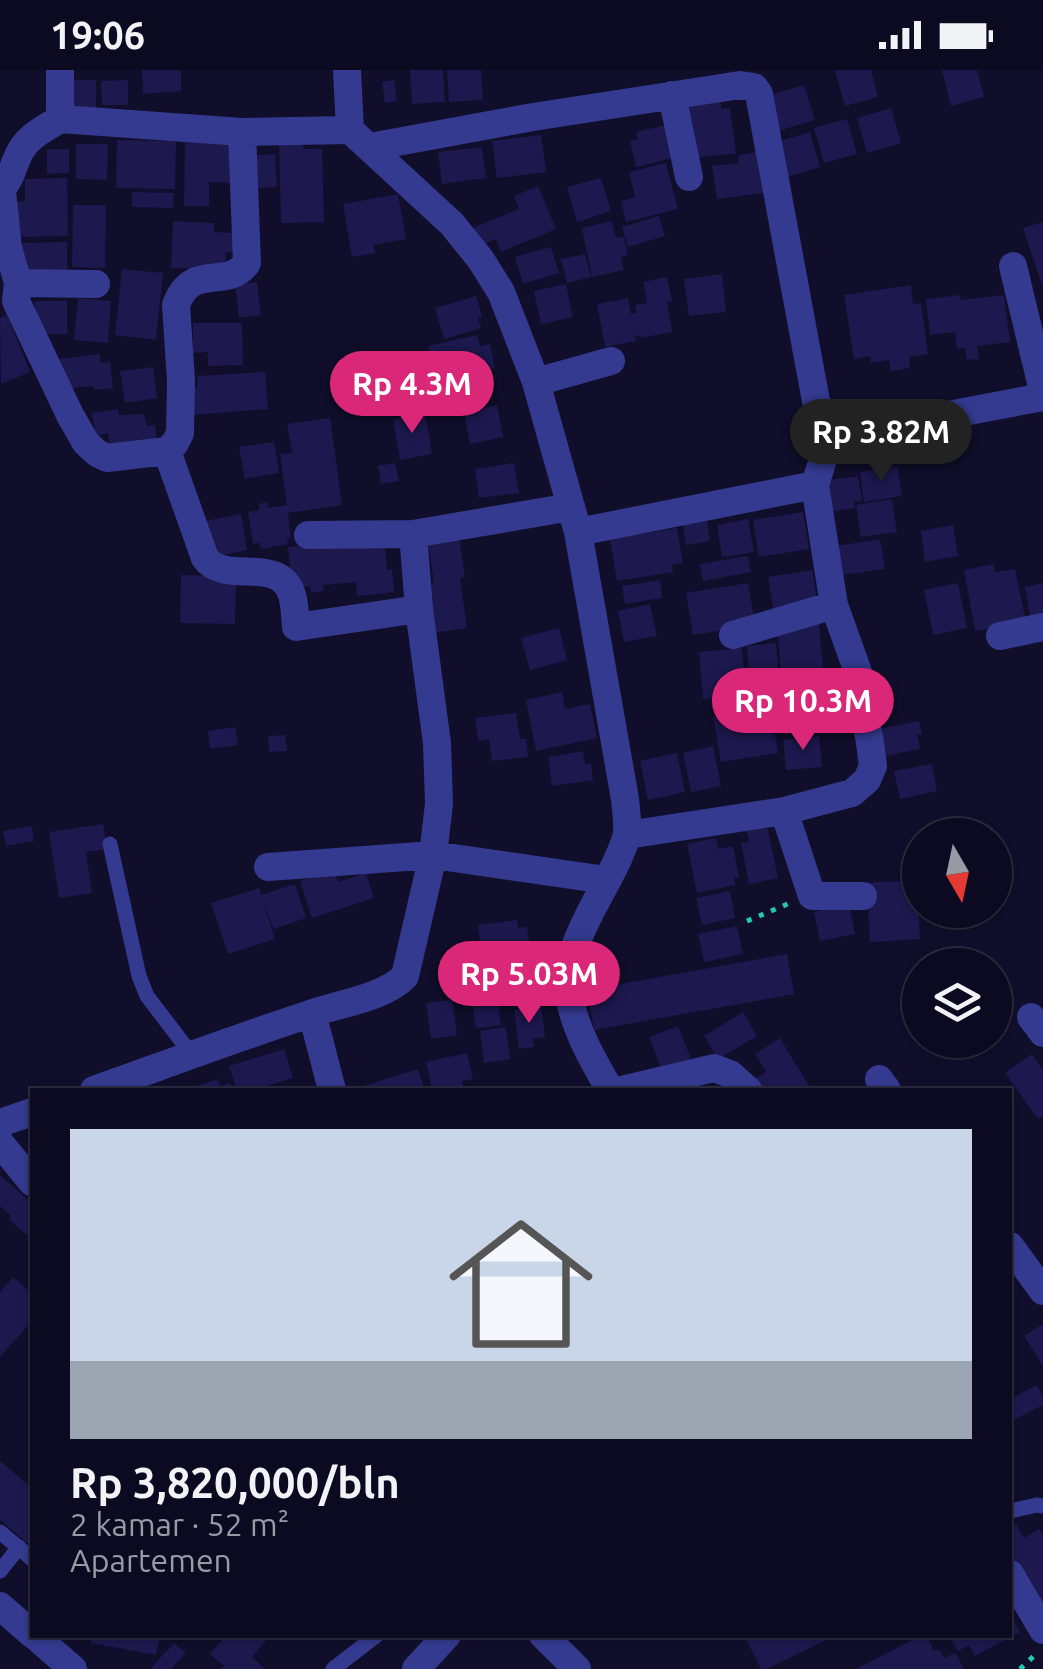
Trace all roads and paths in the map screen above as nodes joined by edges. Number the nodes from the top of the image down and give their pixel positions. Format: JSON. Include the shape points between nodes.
{"nodes":[{"id":1,"x":60,"y":70,"type":"edge"},
{"id":2,"x":347,"y":70,"type":"edge"},
{"id":3,"x":672,"y":96,"type":"junction"},
{"id":4,"x":60,"y":119,"type":"junction"},
{"id":5,"x":242,"y":132,"type":"junction"},
{"id":6,"x":360,"y":138,"type":"junction"},
{"id":7,"x":689,"y":177,"type":"dead end"},
{"id":8,"x":1,"y":191,"type":"edge"},
{"id":9,"x":1013,"y":266,"type":"dead end"},
{"id":10,"x":96,"y":284,"type":"dead end"},
{"id":11,"x":11,"y":297,"type":"edge"},
{"id":12,"x":611,"y":361,"type":"dead end"},
{"id":13,"x":536,"y":382,"type":"junction"},
{"id":14,"x":1043,"y":394,"type":"edge"},
{"id":15,"x":839,"y":442,"type":"junction"},
{"id":16,"x":167,"y":451,"type":"junction"},
{"id":17,"x":816,"y":485,"type":"junction"},
{"id":18,"x":574,"y":519,"type":"junction"},
{"id":19,"x":413,"y":534,"type":"junction"},
{"id":20,"x":308,"y":535,"type":"dead end"},
{"id":21,"x":834,"y":605,"type":"junction"},
{"id":22,"x":419,"y":609,"type":"junction"},
{"id":23,"x":1043,"y":626,"type":"edge"},
{"id":24,"x":734,"y":635,"type":"dead end"},
{"id":25,"x":1000,"y":636,"type":"dead end"},
{"id":26,"x":784,"y":811,"type":"junction"},
{"id":27,"x":628,"y":835,"type":"junction"},
{"id":28,"x":110,"y":844,"type":"dead end"},
{"id":29,"x":434,"y":855,"type":"junction"},
{"id":30,"x":268,"y":867,"type":"dead end"},
{"id":31,"x":606,"y":880,"type":"junction"},
{"id":32,"x":812,"y":896,"type":"junction"},
{"id":33,"x":863,"y":896,"type":"dead end"},
{"id":34,"x":747,"y":921,"type":"dead end"},
{"id":35,"x":312,"y":1013,"type":"junction"},
{"id":36,"x":192,"y":1055,"type":"junction"},
{"id":37,"x":100,"y":1088,"type":"edge"},
{"id":38,"x":331,"y":1088,"type":"edge"},
{"id":39,"x":609,"y":1088,"type":"edge"},
{"id":40,"x":629,"y":1088,"type":"edge"},
{"id":41,"x":746,"y":1088,"type":"edge"},
{"id":42,"x":30,"y":1113,"type":"edge"},
{"id":43,"x":0,"y":1124,"type":"edge"},
{"id":44,"x":0,"y":1142,"type":"edge"},
{"id":45,"x":30,"y":1180,"type":"edge"},
{"id":46,"x":1012,"y":1249,"type":"edge"},
{"id":47,"x":1043,"y":1292,"type":"edge"},
{"id":48,"x":1043,"y":1506,"type":"edge"},
{"id":49,"x":1012,"y":1512,"type":"edge"},
{"id":50,"x":0,"y":1532,"type":"edge"},
{"id":51,"x":19,"y":1547,"type":"junction"},
{"id":52,"x":30,"y":1557,"type":"edge"},
{"id":53,"x":0,"y":1571,"type":"edge"},
{"id":54,"x":1012,"y":1577,"type":"edge"},
{"id":55,"x":0,"y":1606,"type":"edge"},
{"id":56,"x":1043,"y":1630,"type":"edge"},
{"id":57,"x":30,"y":1631,"type":"edge"},
{"id":58,"x":38,"y":1638,"type":"edge"},
{"id":59,"x":373,"y":1638,"type":"edge"},
{"id":60,"x":444,"y":1638,"type":"edge"},
{"id":61,"x":545,"y":1638,"type":"edge"},
{"id":62,"x":1043,"y":1647,"type":"edge"},
{"id":63,"x":74,"y":1669,"type":"edge"},
{"id":64,"x":333,"y":1669,"type":"edge"},
{"id":65,"x":416,"y":1669,"type":"edge"},
{"id":66,"x":576,"y":1669,"type":"edge"},
{"id":67,"x":1020,"y":1669,"type":"edge"}],
"edges":[{"from":1,"to":4,"type":"street"},
{"from":2,"to":6,"type":"street"},
{"from":3,"to":6,"type":"street"},
{"from":3,"to":7,"type":"street"},
{"from":3,"to":15,"type":"street","via":[[740,84],[759,94],[816,402]]},
{"from":4,"to":5,"type":"street"},
{"from":4,"to":8,"type":"street","via":[[24,145]]},
{"from":5,"to":6,"type":"street"},
{"from":5,"to":16,"type":"street","via":[[247,263],[239,272],[190,283],[179,296],[180,433]]},
{"from":6,"to":13,"type":"street","via":[[481,260],[501,292]]},
{"from":8,"to":11,"type":"street"},
{"from":9,"to":14,"type":"street"},
{"from":10,"to":11,"type":"street"},
{"from":11,"to":16,"type":"street","via":[[91,449],[106,458]]},
{"from":12,"to":13,"type":"street"},
{"from":13,"to":18,"type":"street"},
{"from":14,"to":15,"type":"street","via":[[891,420],[854,430]]},
{"from":15,"to":17,"type":"street","via":[[824,456]]},
{"from":16,"to":22,"type":"street","via":[[204,558],[210,566],[277,574],[292,595],[296,627]]},
{"from":17,"to":18,"type":"street"},
{"from":17,"to":21,"type":"street"},
{"from":18,"to":19,"type":"street"},
{"from":18,"to":27,"type":"street"},
{"from":19,"to":20,"type":"street"},
{"from":19,"to":22,"type":"street"},
{"from":21,"to":24,"type":"street"},
{"from":21,"to":26,"type":"street","via":[[858,672],[873,766],[852,793]]},
{"from":22,"to":29,"type":"street","via":[[437,743]]},
{"from":23,"to":25,"type":"street"},
{"from":26,"to":27,"type":"street"},
{"from":26,"to":32,"type":"street"},
{"from":27,"to":31,"type":"street"},
{"from":28,"to":36,"type":"lane","via":[[139,976]]},
{"from":29,"to":30,"type":"street"},
{"from":29,"to":31,"type":"street"},
{"from":29,"to":35,"type":"street","via":[[404,976],[379,992]]},
{"from":31,"to":39,"type":"street","via":[[573,949],[569,979],[571,1005]]},
{"from":32,"to":33,"type":"street"},
{"from":32,"to":34,"type":"path"},
{"from":35,"to":36,"type":"street"},
{"from":35,"to":38,"type":"street"},
{"from":36,"to":37,"type":"street"},
{"from":40,"to":41,"type":"street","via":[[714,1068]]},
{"from":42,"to":43,"type":"street"},
{"from":44,"to":45,"type":"street"},
{"from":46,"to":47,"type":"street"},
{"from":48,"to":49,"type":"lane"},
{"from":50,"to":51,"type":"lane"},
{"from":51,"to":52,"type":"lane"},
{"from":51,"to":53,"type":"lane"},
{"from":54,"to":56,"type":"street"},
{"from":55,"to":57,"type":"street"},
{"from":58,"to":63,"type":"street"},
{"from":59,"to":64,"type":"lane"},
{"from":60,"to":65,"type":"street"},
{"from":61,"to":66,"type":"street"},
{"from":62,"to":67,"type":"path"}]}
